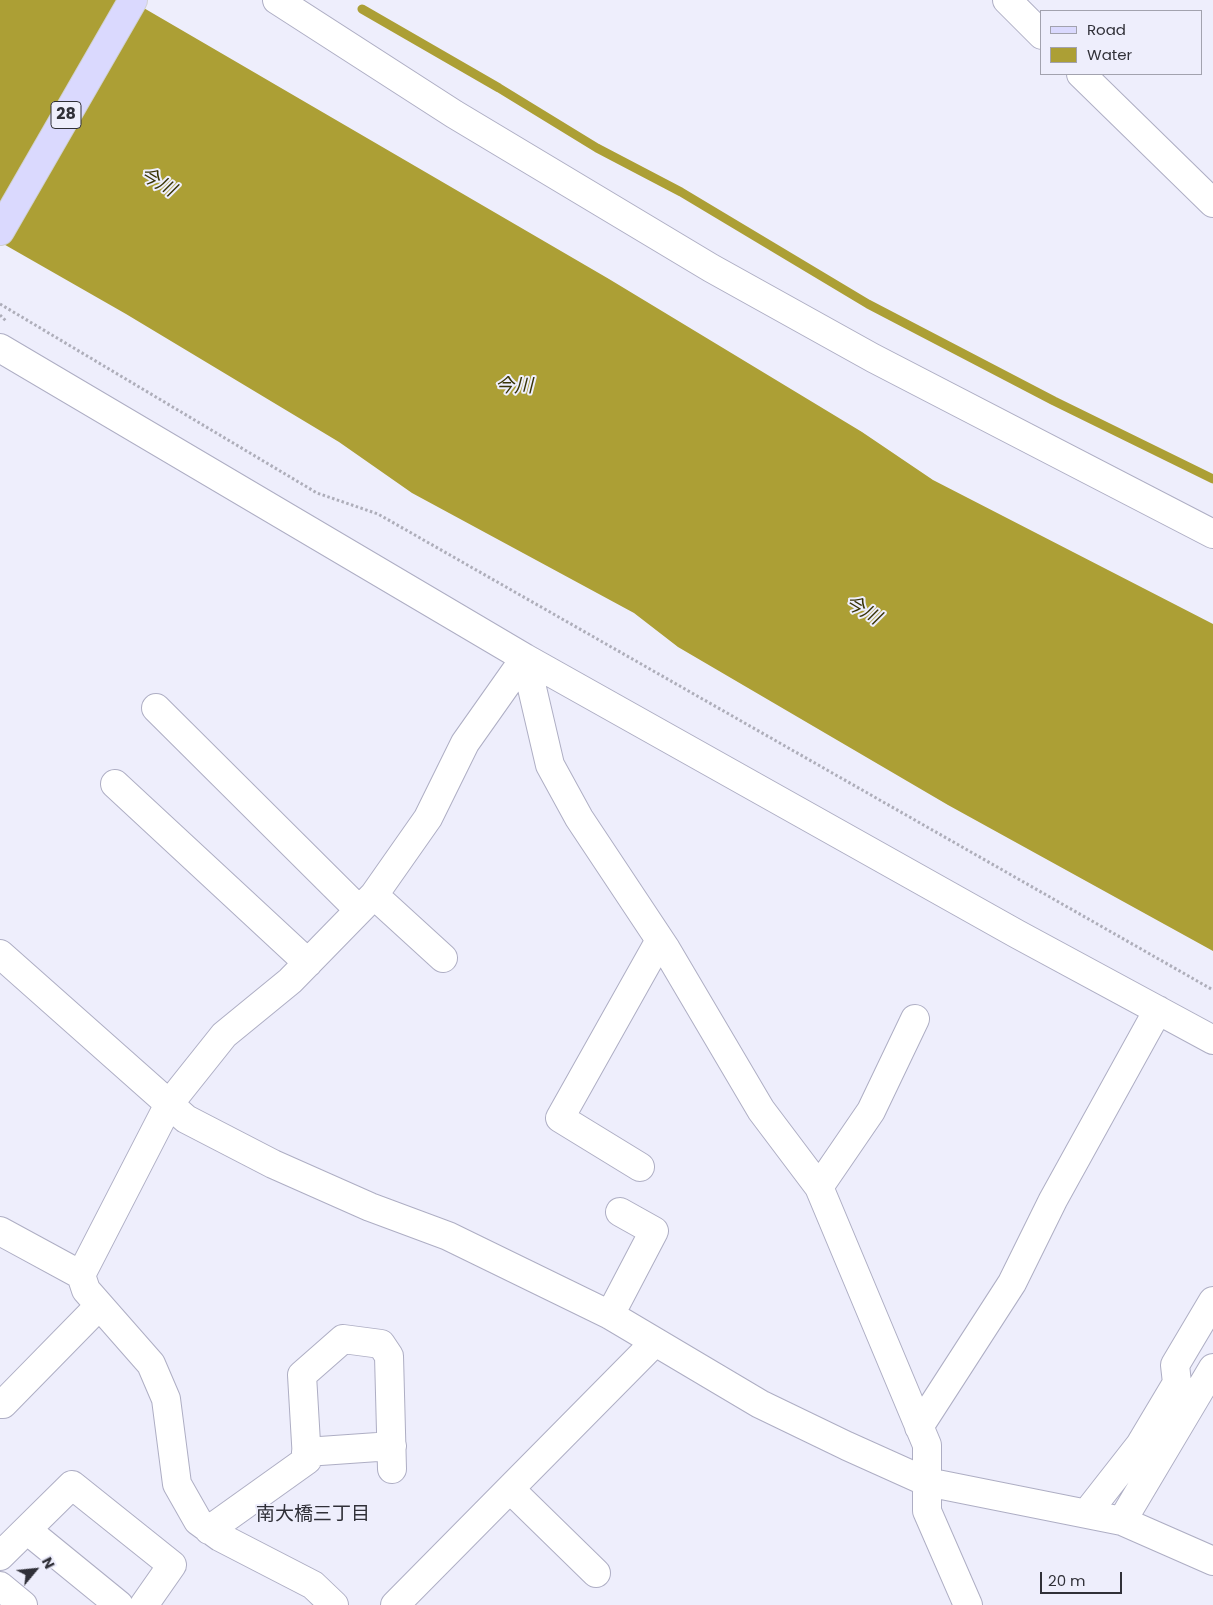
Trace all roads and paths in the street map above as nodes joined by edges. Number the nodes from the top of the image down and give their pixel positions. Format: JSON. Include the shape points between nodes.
{"nodes":[{"id":1,"x":133,"y":0,"type":"edge"},
{"id":2,"x":276,"y":0,"type":"edge"},
{"id":3,"x":1007,"y":0,"type":"edge"},
{"id":4,"x":1040,"y":33,"type":"edge"},
{"id":5,"x":1083,"y":75,"type":"edge"},
{"id":6,"x":1213,"y":203,"type":"edge"},
{"id":7,"x":0,"y":231,"type":"edge"},
{"id":8,"x":0,"y":304,"type":"edge"},
{"id":9,"x":0,"y":348,"type":"edge"},
{"id":10,"x":1213,"y":534,"type":"edge"},
{"id":11,"x":525,"y":658,"type":"junction"},
{"id":12,"x":156,"y":708,"type":"dead end"},
{"id":13,"x":114,"y":784,"type":"dead end"},
{"id":14,"x":367,"y":902,"type":"junction"},
{"id":15,"x":660,"y":940,"type":"junction"},
{"id":16,"x":0,"y":954,"type":"edge"},
{"id":17,"x":443,"y":958,"type":"dead end"},
{"id":18,"x":308,"y":963,"type":"junction"},
{"id":19,"x":1213,"y":990,"type":"edge"},
{"id":20,"x":1158,"y":1010,"type":"junction"},
{"id":21,"x":915,"y":1019,"type":"dead end"},
{"id":22,"x":1213,"y":1040,"type":"edge"},
{"id":23,"x":168,"y":1104,"type":"junction"},
{"id":24,"x":640,"y":1166,"type":"dead end"},
{"id":25,"x":819,"y":1186,"type":"junction"},
{"id":26,"x":620,"y":1212,"type":"dead end"},
{"id":27,"x":0,"y":1231,"type":"edge"},
{"id":28,"x":81,"y":1275,"type":"junction"},
{"id":29,"x":1213,"y":1301,"type":"edge"},
{"id":30,"x":99,"y":1306,"type":"junction"},
{"id":31,"x":610,"y":1316,"type":"junction"},
{"id":32,"x":654,"y":1343,"type":"junction"},
{"id":33,"x":1213,"y":1368,"type":"edge"},
{"id":34,"x":1205,"y":1399,"type":"edge"},
{"id":35,"x":0,"y":1404,"type":"edge"},
{"id":36,"x":919,"y":1427,"type":"junction"},
{"id":37,"x":306,"y":1452,"type":"junction"},
{"id":38,"x":927,"y":1482,"type":"junction"},
{"id":39,"x":510,"y":1489,"type":"junction"},
{"id":40,"x":1086,"y":1514,"type":"junction"},
{"id":41,"x":1122,"y":1521,"type":"junction"},
{"id":42,"x":27,"y":1530,"type":"junction"},
{"id":43,"x":210,"y":1530,"type":"junction"},
{"id":44,"x":0,"y":1556,"type":"edge"},
{"id":45,"x":1213,"y":1561,"type":"edge"},
{"id":46,"x":596,"y":1573,"type":"dead end"},
{"id":47,"x":0,"y":1586,"type":"edge"},
{"id":48,"x":23,"y":1605,"type":"edge"},
{"id":49,"x":118,"y":1605,"type":"edge"},
{"id":50,"x":144,"y":1605,"type":"edge"},
{"id":51,"x":334,"y":1605,"type":"edge"},
{"id":52,"x":395,"y":1605,"type":"edge"},
{"id":53,"x":968,"y":1605,"type":"edge"}],
"edges":[{"from":1,"to":7,"type":"main road","number":"28"},
{"from":2,"to":10,"type":"street","via":[[454,114],[711,268],[864,353]]},
{"from":3,"to":4,"type":"street"},
{"from":5,"to":6,"type":"street"},
{"from":8,"to":19,"type":"path","via":[[317,493],[378,514]]},
{"from":9,"to":11,"type":"street"},
{"from":11,"to":14,"type":"street","via":[[465,743],[428,818]]},
{"from":11,"to":15,"type":"street","via":[[550,765],[579,818]]},
{"from":11,"to":20,"type":"street"},
{"from":12,"to":14,"type":"street"},
{"from":13,"to":18,"type":"street"},
{"from":14,"to":17,"type":"street"},
{"from":14,"to":18,"type":"street"},
{"from":15,"to":24,"type":"street","via":[[560,1118]]},
{"from":15,"to":25,"type":"street","via":[[761,1110]]},
{"from":16,"to":23,"type":"street"},
{"from":18,"to":23,"type":"street","via":[[224,1035]]},
{"from":20,"to":22,"type":"street"},
{"from":20,"to":36,"type":"street","via":[[1053,1200],[1012,1283]]},
{"from":21,"to":25,"type":"street","via":[[871,1111]]},
{"from":23,"to":28,"type":"street"},
{"from":23,"to":31,"type":"street","via":[[186,1118],[273,1164],[370,1207],[448,1236]]},
{"from":25,"to":36,"type":"street"},
{"from":26,"to":31,"type":"street","via":[[654,1231]]},
{"from":27,"to":28,"type":"street"},
{"from":28,"to":30,"type":"street","via":[[86,1290]]},
{"from":29,"to":40,"type":"street","via":[[1175,1365],[1178,1383],[1140,1444]]},
{"from":30,"to":35,"type":"street"},
{"from":30,"to":43,"type":"street","via":[[151,1364],[160,1382],[166,1399],[177,1484],[198,1521]]},
{"from":31,"to":32,"type":"street"},
{"from":32,"to":38,"type":"street","via":[[760,1404]]},
{"from":32,"to":39,"type":"street"},
{"from":33,"to":34,"type":"street"},
{"from":34,"to":41,"type":"street"},
{"from":36,"to":38,"type":"street","via":[[927,1445]]},
{"from":37,"to":37,"type":"street","via":[[302,1374],[342,1339],[381,1344],[389,1356],[392,1458]]},
{"from":37,"to":43,"type":"street","via":[[307,1460]]},
{"from":38,"to":40,"type":"street"},
{"from":38,"to":53,"type":"street","via":[[927,1511]]},
{"from":39,"to":46,"type":"street"},
{"from":39,"to":52,"type":"street"},
{"from":40,"to":41,"type":"street"},
{"from":41,"to":45,"type":"street"},
{"from":42,"to":44,"type":"street"},
{"from":42,"to":49,"type":"street"},
{"from":42,"to":50,"type":"street","via":[[72,1485],[172,1566]]},
{"from":43,"to":51,"type":"street","via":[[313,1585]]},
{"from":47,"to":48,"type":"street"}]}
